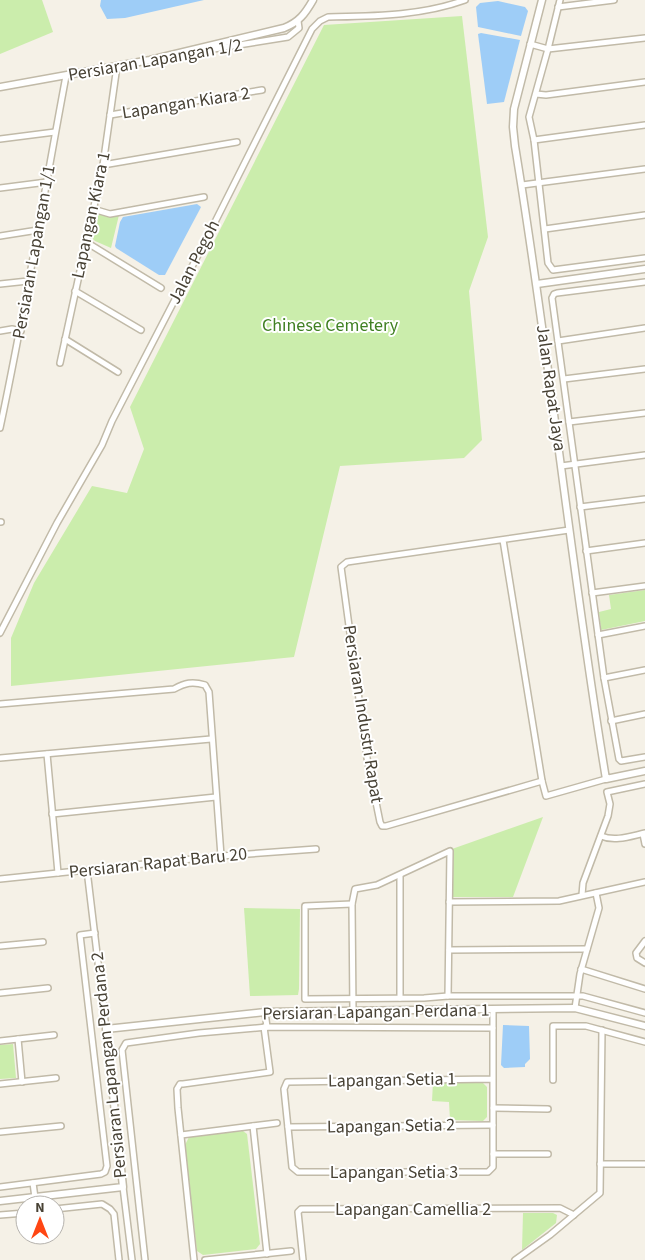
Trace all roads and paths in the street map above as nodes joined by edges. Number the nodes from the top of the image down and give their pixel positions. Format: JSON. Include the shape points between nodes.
{"nodes":[{"id":1,"x":313,"y":0,"type":"edge"},
{"id":2,"x":465,"y":0,"type":"edge"},
{"id":3,"x":542,"y":0,"type":"edge"},
{"id":4,"x":560,"y":0,"type":"edge"},
{"id":5,"x":614,"y":0,"type":"edge"},
{"id":6,"x":558,"y":7,"type":"junction"},
{"id":7,"x":298,"y":21,"type":"junction"},
{"id":8,"x":645,"y":38,"type":"edge"},
{"id":9,"x":530,"y":44,"type":"junction"},
{"id":10,"x":548,"y":50,"type":"junction"},
{"id":11,"x":150,"y":60,"type":"junction"},
{"id":12,"x":117,"y":66,"type":"junction"},
{"id":13,"x":66,"y":76,"type":"junction"},
{"id":14,"x":645,"y":82,"type":"edge"},
{"id":15,"x":0,"y":87,"type":"edge"},
{"id":16,"x":262,"y":90,"type":"dead end"},
{"id":17,"x":536,"y":94,"type":"junction"},
{"id":18,"x":110,"y":115,"type":"junction"},
{"id":19,"x":645,"y":126,"type":"edge"},
{"id":20,"x":55,"y":132,"type":"junction"},
{"id":21,"x":0,"y":139,"type":"edge"},
{"id":22,"x":534,"y":140,"type":"junction"},
{"id":23,"x":237,"y":142,"type":"dead end"},
{"id":24,"x":103,"y":165,"type":"junction"},
{"id":25,"x":645,"y":170,"type":"edge"},
{"id":26,"x":47,"y":182,"type":"junction"},
{"id":27,"x":539,"y":184,"type":"junction"},
{"id":28,"x":522,"y":185,"type":"junction"},
{"id":29,"x":0,"y":188,"type":"edge"},
{"id":30,"x":204,"y":197,"type":"dead end"},
{"id":31,"x":93,"y":209,"type":"junction"},
{"id":32,"x":645,"y":215,"type":"edge"},
{"id":33,"x":544,"y":229,"type":"junction"},
{"id":34,"x":38,"y":230,"type":"junction"},
{"id":35,"x":0,"y":236,"type":"edge"},
{"id":36,"x":86,"y":242,"type":"junction"},
{"id":37,"x":645,"y":258,"type":"edge"},
{"id":38,"x":645,"y":269,"type":"edge"},
{"id":39,"x":28,"y":281,"type":"junction"},
{"id":40,"x":645,"y":282,"type":"edge"},
{"id":41,"x":0,"y":284,"type":"edge"},
{"id":42,"x":537,"y":284,"type":"junction"},
{"id":43,"x":161,"y":288,"type":"dead end"},
{"id":44,"x":75,"y":291,"type":"junction"},
{"id":45,"x":645,"y":328,"type":"edge"},
{"id":46,"x":141,"y":330,"type":"dead end"},
{"id":47,"x":0,"y":331,"type":"edge"},
{"id":48,"x":21,"y":331,"type":"junction"},
{"id":49,"x":65,"y":339,"type":"junction"},
{"id":50,"x":558,"y":341,"type":"junction"},
{"id":51,"x":60,"y":363,"type":"dead end"},
{"id":52,"x":645,"y":368,"type":"edge"},
{"id":53,"x":118,"y":372,"type":"dead end"},
{"id":54,"x":564,"y":380,"type":"junction"},
{"id":55,"x":645,"y":413,"type":"edge"},
{"id":56,"x":569,"y":422,"type":"junction"},
{"id":57,"x":0,"y":428,"type":"edge"},
{"id":58,"x":645,"y":454,"type":"edge"},
{"id":59,"x":574,"y":464,"type":"junction"},
{"id":60,"x":562,"y":466,"type":"junction"},
{"id":61,"x":645,"y":499,"type":"edge"},
{"id":62,"x":580,"y":507,"type":"junction"},
{"id":63,"x":569,"y":530,"type":"junction"},
{"id":64,"x":503,"y":540,"type":"junction"},
{"id":65,"x":645,"y":543,"type":"edge"},
{"id":66,"x":586,"y":551,"type":"junction"},
{"id":67,"x":645,"y":586,"type":"edge"},
{"id":68,"x":592,"y":593,"type":"junction"},
{"id":69,"x":645,"y":626,"type":"edge"},
{"id":70,"x":0,"y":633,"type":"edge"},
{"id":71,"x":598,"y":635,"type":"junction"},
{"id":72,"x":645,"y":670,"type":"edge"},
{"id":73,"x":604,"y":678,"type":"junction"},
{"id":74,"x":0,"y":704,"type":"edge"},
{"id":75,"x":645,"y":714,"type":"edge"},
{"id":76,"x":611,"y":721,"type":"junction"},
{"id":77,"x":211,"y":739,"type":"junction"},
{"id":78,"x":47,"y":754,"type":"junction"},
{"id":79,"x":645,"y":757,"type":"edge"},
{"id":80,"x":0,"y":758,"type":"edge"},
{"id":81,"x":645,"y":771,"type":"edge"},
{"id":82,"x":606,"y":779,"type":"junction"},
{"id":83,"x":542,"y":782,"type":"junction"},
{"id":84,"x":645,"y":784,"type":"edge"},
{"id":85,"x":216,"y":797,"type":"junction"},
{"id":86,"x":52,"y":814,"type":"junction"},
{"id":87,"x":644,"y":833,"type":"edge"},
{"id":88,"x":602,"y":836,"type":"junction"},
{"id":89,"x":645,"y":844,"type":"edge"},
{"id":90,"x":316,"y":849,"type":"dead end"},
{"id":91,"x":221,"y":856,"type":"junction"},
{"id":92,"x":87,"y":870,"type":"junction"},
{"id":93,"x":58,"y":873,"type":"junction"},
{"id":94,"x":400,"y":876,"type":"junction"},
{"id":95,"x":0,"y":879,"type":"edge"},
{"id":96,"x":645,"y":882,"type":"edge"},
{"id":97,"x":596,"y":893,"type":"junction"},
{"id":98,"x":582,"y":895,"type":"junction"},
{"id":99,"x":449,"y":902,"type":"junction"},
{"id":100,"x":352,"y":904,"type":"junction"},
{"id":101,"x":95,"y":933,"type":"junction"},
{"id":102,"x":645,"y":941,"type":"edge"},
{"id":103,"x":44,"y":942,"type":"dead end"},
{"id":104,"x":0,"y":946,"type":"edge"},
{"id":105,"x":587,"y":949,"type":"junction"},
{"id":106,"x":449,"y":950,"type":"junction"},
{"id":107,"x":645,"y":963,"type":"edge"},
{"id":108,"x":581,"y":969,"type":"junction"},
{"id":109,"x":48,"y":988,"type":"dead end"},
{"id":110,"x":645,"y":989,"type":"edge"},
{"id":111,"x":0,"y":993,"type":"edge"},
{"id":112,"x":448,"y":996,"type":"junction"},
{"id":113,"x":576,"y":996,"type":"junction"},
{"id":114,"x":352,"y":998,"type":"junction"},
{"id":115,"x":400,"y":998,"type":"junction"},
{"id":116,"x":575,"y":1008,"type":"junction"},
{"id":117,"x":493,"y":1010,"type":"junction"},
{"id":118,"x":265,"y":1012,"type":"junction"},
{"id":119,"x":353,"y":1012,"type":"junction"},
{"id":120,"x":645,"y":1013,"type":"edge"},
{"id":121,"x":645,"y":1026,"type":"edge"},
{"id":122,"x":266,"y":1027,"type":"junction"},
{"id":123,"x":493,"y":1028,"type":"junction"},
{"id":124,"x":106,"y":1029,"type":"junction"},
{"id":125,"x":602,"y":1030,"type":"junction"},
{"id":126,"x":54,"y":1035,"type":"dead end"},
{"id":127,"x":18,"y":1039,"type":"junction"},
{"id":128,"x":0,"y":1041,"type":"edge"},
{"id":129,"x":645,"y":1042,"type":"edge"},
{"id":130,"x":56,"y":1078,"type":"dead end"},
{"id":131,"x":493,"y":1079,"type":"junction"},
{"id":132,"x":553,"y":1080,"type":"dead end"},
{"id":133,"x":22,"y":1082,"type":"junction"},
{"id":134,"x":0,"y":1084,"type":"edge"},
{"id":135,"x":493,"y":1108,"type":"junction"},
{"id":136,"x":548,"y":1109,"type":"dead end"},
{"id":137,"x":277,"y":1123,"type":"dead end"},
{"id":138,"x":493,"y":1125,"type":"junction"},
{"id":139,"x":61,"y":1126,"type":"dead end"},
{"id":140,"x":253,"y":1126,"type":"junction"},
{"id":141,"x":288,"y":1127,"type":"junction"},
{"id":142,"x":0,"y":1132,"type":"edge"},
{"id":143,"x":181,"y":1135,"type":"junction"},
{"id":144,"x":493,"y":1154,"type":"junction"},
{"id":145,"x":548,"y":1154,"type":"dead end"},
{"id":146,"x":600,"y":1164,"type":"junction"},
{"id":147,"x":645,"y":1164,"type":"edge"},
{"id":148,"x":33,"y":1183,"type":"junction"},
{"id":149,"x":0,"y":1187,"type":"edge"},
{"id":150,"x":123,"y":1187,"type":"junction"},
{"id":151,"x":35,"y":1195,"type":"edge"},
{"id":152,"x":59,"y":1195,"type":"edge"},
{"id":153,"x":15,"y":1200,"type":"edge"},
{"id":154,"x":0,"y":1201,"type":"edge"},
{"id":155,"x":65,"y":1208,"type":"edge"},
{"id":156,"x":15,"y":1214,"type":"edge"},
{"id":157,"x":0,"y":1215,"type":"edge"},
{"id":158,"x":574,"y":1215,"type":"junction"},
{"id":159,"x":291,"y":1251,"type":"dead end"},
{"id":160,"x":267,"y":1254,"type":"junction"},
{"id":161,"x":302,"y":1258,"type":"edge"},
{"id":162,"x":118,"y":1260,"type":"edge"},
{"id":163,"x":132,"y":1260,"type":"edge"},
{"id":164,"x":146,"y":1260,"type":"edge"},
{"id":165,"x":194,"y":1260,"type":"edge"},
{"id":166,"x":206,"y":1260,"type":"edge"},
{"id":167,"x":515,"y":1260,"type":"edge"}],
"edges":[{"from":1,"to":7,"type":"street"},
{"from":2,"to":70,"type":"street","name":"Jalan Pegoh","via":[[449,6],[390,16],[328,18],[312,29],[102,445],[57,522]]},
{"from":3,"to":9,"type":"street","name":"Jalan Rapat Jaya"},
{"from":4,"to":6,"type":"street"},
{"from":5,"to":6,"type":"street"},
{"from":6,"to":10,"type":"street"},
{"from":7,"to":11,"type":"street","via":[[284,28]]},
{"from":7,"to":11,"type":"street","name":"Persiaran Lapangan 1/2","via":[[299,28],[288,37]]},
{"from":8,"to":10,"type":"street"},
{"from":9,"to":10,"type":"street"},
{"from":9,"to":28,"type":"street","name":"Jalan Rapat Jaya","via":[[513,117]]},
{"from":10,"to":17,"type":"street"},
{"from":11,"to":12,"type":"street","name":"Persiaran Lapangan 1/2"},
{"from":12,"to":13,"type":"street","name":"Persiaran Lapangan 1/2"},
{"from":12,"to":18,"type":"street","name":"Lapangan Kiara 1"},
{"from":13,"to":15,"type":"street","name":"Persiaran Lapangan 1/2"},
{"from":13,"to":20,"type":"street","name":"Persiaran Lapangan 1/1"},
{"from":14,"to":17,"type":"street"},
{"from":16,"to":18,"type":"street","name":"Lapangan Kiara 2"},
{"from":17,"to":22,"type":"street","via":[[529,117]]},
{"from":18,"to":24,"type":"street","name":"Lapangan Kiara 1"},
{"from":19,"to":22,"type":"street"},
{"from":20,"to":21,"type":"street"},
{"from":20,"to":26,"type":"street","name":"Persiaran Lapangan 1/1"},
{"from":22,"to":27,"type":"street"},
{"from":23,"to":24,"type":"street"},
{"from":24,"to":31,"type":"street","name":"Lapangan Kiara 1"},
{"from":25,"to":27,"type":"street"},
{"from":26,"to":29,"type":"street"},
{"from":26,"to":34,"type":"street","name":"Persiaran Lapangan 1/1"},
{"from":27,"to":28,"type":"street"},
{"from":27,"to":33,"type":"street"},
{"from":28,"to":42,"type":"street","name":"Jalan Rapat Jaya"},
{"from":30,"to":31,"type":"street","via":[[110,214]]},
{"from":31,"to":36,"type":"street","name":"Lapangan Kiara 1"},
{"from":32,"to":33,"type":"street"},
{"from":33,"to":37,"type":"street","via":[[548,263],[553,270]]},
{"from":34,"to":35,"type":"street"},
{"from":34,"to":39,"type":"street","name":"Persiaran Lapangan 1/1"},
{"from":36,"to":43,"type":"street"},
{"from":36,"to":44,"type":"street","name":"Lapangan Kiara 1"},
{"from":38,"to":42,"type":"street"},
{"from":39,"to":41,"type":"street"},
{"from":39,"to":48,"type":"street","name":"Persiaran Lapangan 1/1"},
{"from":40,"to":50,"type":"street","via":[[554,294]]},
{"from":42,"to":60,"type":"street","name":"Jalan Rapat Jaya"},
{"from":44,"to":46,"type":"street"},
{"from":44,"to":49,"type":"street","name":"Lapangan Kiara 1"},
{"from":45,"to":50,"type":"street"},
{"from":47,"to":48,"type":"street"},
{"from":48,"to":57,"type":"street","name":"Persiaran Lapangan 1/1"},
{"from":49,"to":51,"type":"street","name":"Lapangan Kiara 1"},
{"from":49,"to":53,"type":"street"},
{"from":50,"to":54,"type":"street"},
{"from":52,"to":54,"type":"street"},
{"from":54,"to":56,"type":"street"},
{"from":55,"to":56,"type":"street"},
{"from":56,"to":59,"type":"street"},
{"from":58,"to":59,"type":"street"},
{"from":59,"to":60,"type":"street"},
{"from":59,"to":62,"type":"street"},
{"from":60,"to":63,"type":"street","name":"Jalan Rapat Jaya"},
{"from":61,"to":62,"type":"street"},
{"from":62,"to":66,"type":"street"},
{"from":63,"to":64,"type":"street","name":"Persiaran Industri Rapat"},
{"from":63,"to":82,"type":"street","name":"Jalan Rapat Jaya"},
{"from":64,"to":83,"type":"street"},
{"from":64,"to":83,"type":"street","name":"Persiaran Industri Rapat","via":[[348,562],[341,566],[367,758],[382,826]]},
{"from":65,"to":66,"type":"street"},
{"from":66,"to":68,"type":"street"},
{"from":67,"to":68,"type":"street"},
{"from":68,"to":71,"type":"street"},
{"from":69,"to":71,"type":"street"},
{"from":71,"to":73,"type":"street"},
{"from":72,"to":73,"type":"street"},
{"from":73,"to":76,"type":"street"},
{"from":74,"to":77,"type":"street","via":[[174,689],[186,682],[195,682],[204,685],[208,692]]},
{"from":75,"to":76,"type":"street"},
{"from":76,"to":79,"type":"street","via":[[619,759]]},
{"from":77,"to":78,"type":"street"},
{"from":77,"to":85,"type":"street"},
{"from":78,"to":80,"type":"street"},
{"from":78,"to":86,"type":"street"},
{"from":81,"to":82,"type":"street"},
{"from":82,"to":83,"type":"street","via":[[546,796]]},
{"from":84,"to":88,"type":"street","via":[[607,792],[610,809]]},
{"from":85,"to":86,"type":"street"},
{"from":85,"to":91,"type":"street"},
{"from":86,"to":93,"type":"street"},
{"from":87,"to":88,"type":"street","via":[[619,839]]},
{"from":87,"to":89,"type":"street"},
{"from":88,"to":98,"type":"street","via":[[583,884]]},
{"from":90,"to":91,"type":"street","name":"Persiaran Rapat Baru 20"},
{"from":91,"to":92,"type":"street","name":"Persiaran Rapat Baru 20"},
{"from":92,"to":93,"type":"street","name":"Persiaran Rapat Baru 20"},
{"from":92,"to":101,"type":"street","name":"Persiaran Lapangan Perdana 2"},
{"from":93,"to":95,"type":"street","name":"Persiaran Rapat Baru 20"},
{"from":94,"to":99,"type":"street","via":[[450,852]]},
{"from":94,"to":100,"type":"street","via":[[355,889]]},
{"from":94,"to":115,"type":"street"},
{"from":96,"to":97,"type":"street"},
{"from":97,"to":98,"type":"street"},
{"from":97,"to":105,"type":"street","via":[[599,908]]},
{"from":98,"to":99,"type":"street","via":[[559,901]]},
{"from":99,"to":106,"type":"street"},
{"from":100,"to":114,"type":"street"},
{"from":100,"to":114,"type":"street","via":[[306,906],[305,999]]},
{"from":101,"to":124,"type":"street","name":"Persiaran Lapangan Perdana 2"},
{"from":101,"to":148,"type":"street","via":[[80,935],[107,1166],[101,1174]]},
{"from":102,"to":107,"type":"street","via":[[636,953],[637,958]]},
{"from":103,"to":104,"type":"street"},
{"from":105,"to":106,"type":"street"},
{"from":105,"to":108,"type":"street"},
{"from":106,"to":112,"type":"street"},
{"from":108,"to":110,"type":"street"},
{"from":108,"to":113,"type":"street"},
{"from":109,"to":111,"type":"street"},
{"from":112,"to":113,"type":"street"},
{"from":112,"to":115,"type":"street"},
{"from":113,"to":116,"type":"street"},
{"from":113,"to":120,"type":"street"},
{"from":114,"to":115,"type":"street"},
{"from":114,"to":119,"type":"street"},
{"from":116,"to":117,"type":"street","name":"Persiaran Lapangan Perdana 1"},
{"from":116,"to":121,"type":"street","name":"Persiaran Lapangan Perdana 1"},
{"from":117,"to":119,"type":"street","name":"Persiaran Lapangan Perdana 1"},
{"from":117,"to":123,"type":"street"},
{"from":118,"to":119,"type":"street","name":"Persiaran Lapangan Perdana 1"},
{"from":118,"to":122,"type":"street"},
{"from":118,"to":124,"type":"street","name":"Persiaran Lapangan Perdana 1"},
{"from":122,"to":123,"type":"street"},
{"from":122,"to":143,"type":"street","via":[[270,1072],[180,1084],[177,1089]]},
{"from":122,"to":164,"type":"street","via":[[129,1042],[124,1046]]},
{"from":123,"to":131,"type":"street"},
{"from":124,"to":150,"type":"street","name":"Persiaran Lapangan Perdana 2"},
{"from":125,"to":129,"type":"street"},
{"from":125,"to":132,"type":"street","via":[[586,1026],[553,1026]]},
{"from":125,"to":146,"type":"street"},
{"from":126,"to":127,"type":"street"},
{"from":127,"to":128,"type":"street"},
{"from":127,"to":133,"type":"street"},
{"from":130,"to":133,"type":"street"},
{"from":131,"to":135,"type":"street"},
{"from":131,"to":141,"type":"street","name":"Lapangan Setia 1","via":[[285,1083]]},
{"from":133,"to":134,"type":"street"},
{"from":135,"to":136,"type":"street"},
{"from":135,"to":138,"type":"street"},
{"from":137,"to":140,"type":"street"},
{"from":138,"to":141,"type":"street","name":"Lapangan Setia 2"},
{"from":138,"to":144,"type":"street"},
{"from":139,"to":142,"type":"street"},
{"from":140,"to":143,"type":"street"},
{"from":140,"to":160,"type":"street"},
{"from":141,"to":144,"type":"street","name":"Lapangan Setia 3","via":[[294,1170],[298,1172],[488,1172],[493,1167]]},
{"from":143,"to":165,"type":"street"},
{"from":144,"to":145,"type":"street"},
{"from":146,"to":147,"type":"street"},
{"from":146,"to":158,"type":"street","via":[[600,1192]]},
{"from":148,"to":149,"type":"street"},
{"from":148,"to":151,"type":"street"},
{"from":150,"to":152,"type":"street"},
{"from":150,"to":163,"type":"street","name":"Persiaran Lapangan Perdana 2"},
{"from":153,"to":154,"type":"street"},
{"from":155,"to":162,"type":"street","via":[[102,1204],[110,1209],[114,1214]]},
{"from":156,"to":157,"type":"street"},
{"from":158,"to":161,"type":"street","name":"Lapangan Camellia 2","via":[[560,1208],[301,1209],[298,1212]]},
{"from":158,"to":167,"type":"street"},
{"from":159,"to":160,"type":"street"},
{"from":160,"to":166,"type":"street"}]}
